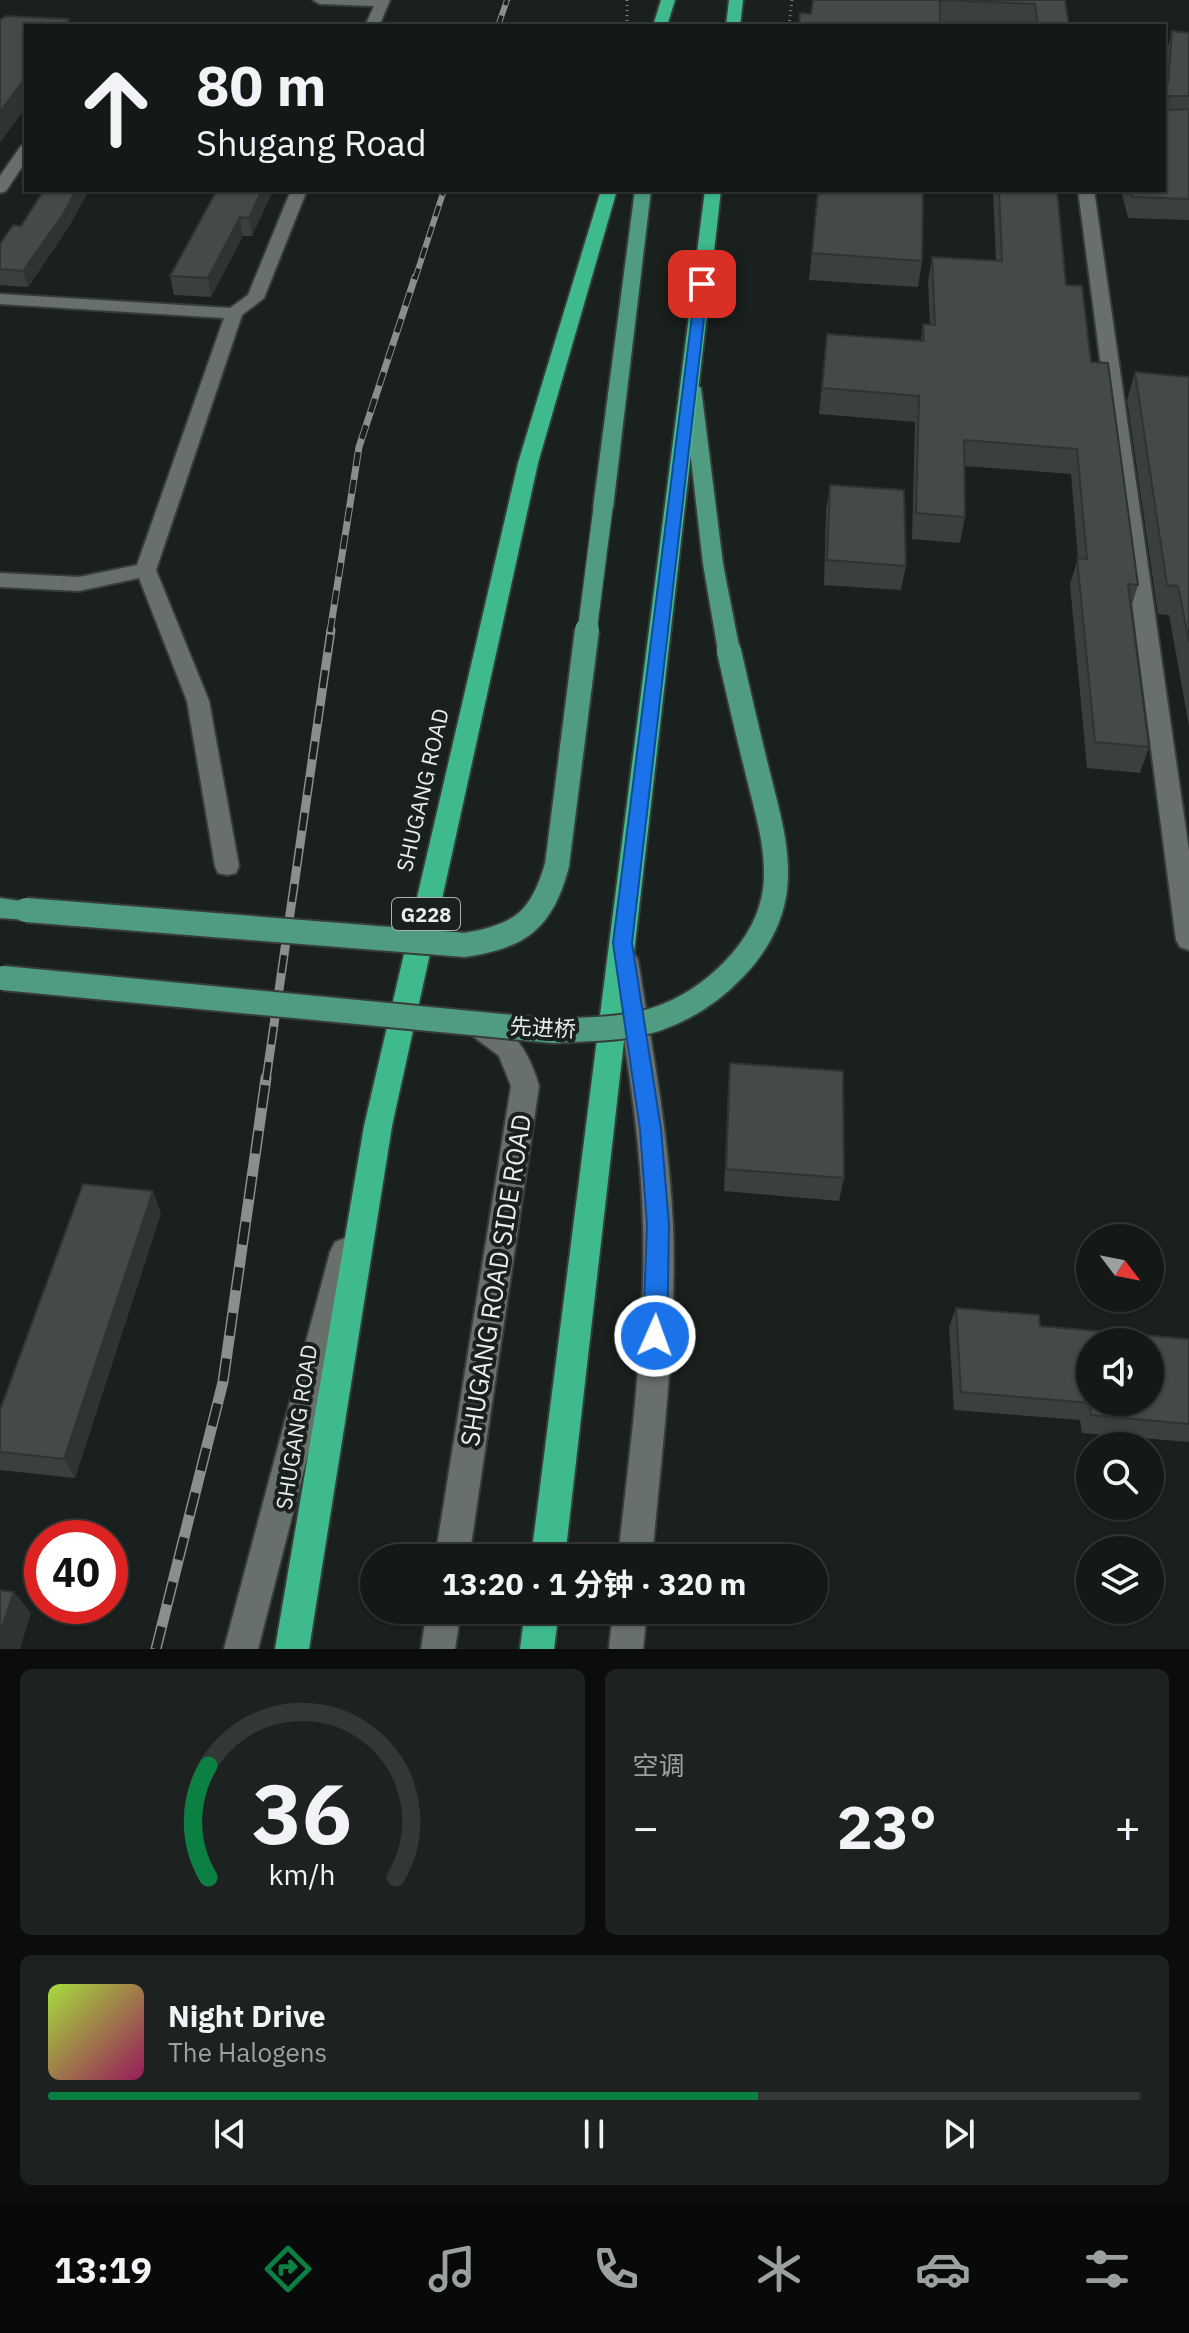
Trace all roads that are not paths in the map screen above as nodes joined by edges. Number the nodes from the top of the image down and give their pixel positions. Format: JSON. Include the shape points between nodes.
{"nodes":[{"id":1,"x":320,"y":0,"type":"edge"},
{"id":2,"x":668,"y":0,"type":"edge"},
{"id":3,"x":736,"y":0,"type":"edge"},
{"id":4,"x":383,"y":1,"type":"edge"},
{"id":5,"x":373,"y":24,"type":"edge"},
{"id":6,"x":661,"y":24,"type":"edge"},
{"id":7,"x":733,"y":24,"type":"edge"},
{"id":8,"x":24,"y":152,"type":"edge"},
{"id":9,"x":0,"y":188,"type":"edge"},
{"id":10,"x":298,"y":192,"type":"edge"},
{"id":11,"x":608,"y":192,"type":"edge"},
{"id":12,"x":643,"y":192,"type":"edge"},
{"id":13,"x":713,"y":192,"type":"edge"},
{"id":14,"x":1086,"y":192,"type":"edge"},
{"id":15,"x":0,"y":299,"type":"edge"},
{"id":16,"x":234,"y":313,"type":"junction"},
{"id":17,"x":691,"y":377,"type":"junction"},
{"id":18,"x":146,"y":570,"type":"junction"},
{"id":19,"x":0,"y":580,"type":"edge"},
{"id":20,"x":227,"y":866,"type":"dead end"},
{"id":21,"x":0,"y":908,"type":"edge"},
{"id":22,"x":1189,"y":940,"type":"edge"},
{"id":23,"x":622,"y":943,"type":"junction"},
{"id":24,"x":2,"y":978,"type":"edge"},
{"id":25,"x":475,"y":1023,"type":"junction"},
{"id":26,"x":378,"y":1126,"type":"junction"},
{"id":27,"x":454,"y":1544,"type":"edge"},
{"id":28,"x":550,"y":1544,"type":"edge"},
{"id":29,"x":636,"y":1544,"type":"edge"},
{"id":30,"x":442,"y":1624,"type":"edge"},
{"id":31,"x":540,"y":1624,"type":"edge"},
{"id":32,"x":629,"y":1624,"type":"edge"},
{"id":33,"x":241,"y":1649,"type":"edge"},
{"id":34,"x":292,"y":1649,"type":"edge"},
{"id":35,"x":438,"y":1649,"type":"edge"},
{"id":36,"x":537,"y":1649,"type":"edge"},
{"id":37,"x":626,"y":1649,"type":"edge"}],
"edges":[{"from":1,"to":4,"type":"street"},
{"from":2,"to":6,"type":"highway"},
{"from":3,"to":7,"type":"highway"},
{"from":4,"to":5,"type":"street"},
{"from":8,"to":9,"type":"street"},
{"from":10,"to":16,"type":"street","via":[[255,298]]},
{"from":11,"to":26,"type":"highway","name":"SHUGANG ROAD","number":"G228","via":[[528,463]]},
{"from":12,"to":21,"type":"main road","bridge":true,"via":[[557,865],[539,914],[519,931],[465,945]]},
{"from":13,"to":17,"type":"highway"},
{"from":14,"to":22,"type":"street"},
{"from":15,"to":16,"type":"street"},
{"from":16,"to":18,"type":"street"},
{"from":17,"to":23,"type":"highway"},
{"from":17,"to":25,"type":"main road","name":"先进桥","bridge":true,"via":[[713,564],[770,824],[775,893],[761,933],[733,969],[697,999],[657,1019],[554,1031]]},
{"from":18,"to":19,"type":"street","via":[[79,584]]},
{"from":18,"to":20,"type":"street","via":[[198,701]]},
{"from":23,"to":28,"type":"highway"},
{"from":23,"to":29,"type":"street","via":[[651,1129],[658,1225],[655,1336]]},
{"from":24,"to":25,"type":"main road","name":"先进桥","bridge":true},
{"from":25,"to":27,"type":"street","name":"SHUGANG ROAD SIDE ROAD","via":[[501,1038],[519,1058],[525,1086]]},
{"from":26,"to":33,"type":"street"},
{"from":26,"to":34,"type":"highway","name":"SHUGANG ROAD","number":"G228"},
{"from":30,"to":35,"type":"street"},
{"from":31,"to":36,"type":"highway"},
{"from":32,"to":37,"type":"street"}]}
